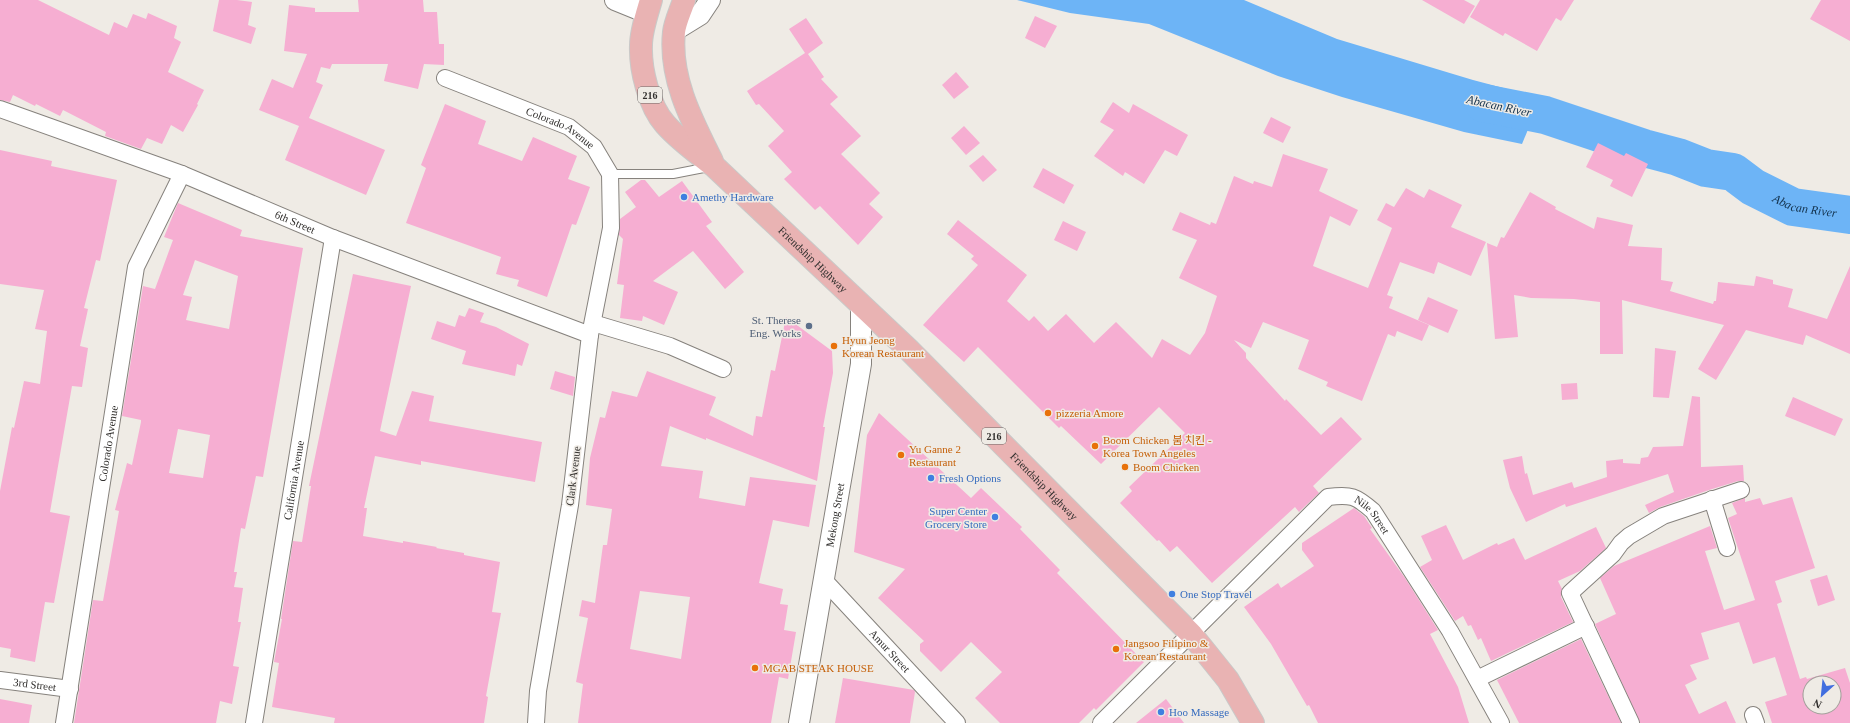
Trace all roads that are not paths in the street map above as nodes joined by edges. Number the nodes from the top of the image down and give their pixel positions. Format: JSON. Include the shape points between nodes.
{"nodes":[{"id":1,"x":615,"y":0,"type":"edge"},
{"id":2,"x":684,"y":0,"type":"edge"},
{"id":3,"x":710,"y":0,"type":"edge"},
{"id":4,"x":649,"y":7,"type":"edge"},
{"id":5,"x":674,"y":31,"type":"junction"},
{"id":6,"x":445,"y":78,"type":"dead end"},
{"id":7,"x":0,"y":109,"type":"edge"},
{"id":8,"x":714,"y":166,"type":"junction"},
{"id":9,"x":182,"y":174,"type":"junction"},
{"id":10,"x":610,"y":174,"type":"junction"},
{"id":11,"x":611,"y":228,"type":"joint"},
{"id":12,"x":333,"y":238,"type":"junction"},
{"id":13,"x":862,"y":306,"type":"junction"},
{"id":14,"x":591,"y":329,"type":"junction"},
{"id":15,"x":723,"y":369,"type":"dead end"},
{"id":16,"x":1741,"y":490,"type":"dead end"},
{"id":17,"x":1712,"y":499,"type":"junction"},
{"id":18,"x":1727,"y":548,"type":"dead end"},
{"id":19,"x":823,"y":579,"type":"junction"},
{"id":20,"x":1586,"y":626,"type":"junction"},
{"id":21,"x":1192,"y":634,"type":"junction"},
{"id":22,"x":1477,"y":679,"type":"junction"},
{"id":23,"x":0,"y":680,"type":"edge"},
{"id":24,"x":70,"y":689,"type":"junction"},
{"id":25,"x":64,"y":723,"type":"edge"},
{"id":26,"x":254,"y":723,"type":"edge"},
{"id":27,"x":536,"y":723,"type":"edge"},
{"id":28,"x":799,"y":723,"type":"edge"},
{"id":29,"x":957,"y":723,"type":"edge"},
{"id":30,"x":1102,"y":723,"type":"edge"},
{"id":31,"x":1253,"y":723,"type":"edge"},
{"id":32,"x":1501,"y":723,"type":"edge"},
{"id":33,"x":1631,"y":723,"type":"edge"}],
"edges":[{"from":1,"to":4,"type":"street"},
{"from":2,"to":5,"type":"main road","name":"Friendship Highway","number":"216"},
{"from":3,"to":5,"type":"street","via":[[700,15]]},
{"from":4,"to":8,"type":"main road","name":"Friendship Highway","number":"216","via":[[641,45],[651,101],[664,122],[687,145]]},
{"from":5,"to":8,"type":"main road","name":"Friendship Highway","number":"216","via":[[674,58],[681,91],[691,120]]},
{"from":6,"to":10,"type":"street","name":"Colorado Avenue","via":[[569,127],[594,147]]},
{"from":7,"to":9,"type":"street","name":"6th Street"},
{"from":8,"to":10,"type":"lane","via":[[673,174]]},
{"from":8,"to":13,"type":"main road","name":"Friendship Highway","number":"216"},
{"from":9,"to":12,"type":"street","name":"6th Street"},
{"from":9,"to":24,"type":"street","name":"Colorado Avenue","via":[[136,267]]},
{"from":10,"to":11,"type":"street","name":"Colorado Avenue"},
{"from":11,"to":14,"type":"street","name":"Clark Avenue"},
{"from":12,"to":14,"type":"street","name":"6th Street"},
{"from":12,"to":26,"type":"street","name":"California Avenue"},
{"from":13,"to":19,"type":"street","name":"Mekong Street","via":[[861,364]]},
{"from":13,"to":21,"type":"main road","name":"Friendship Highway","number":"216"},
{"from":14,"to":15,"type":"street","name":"6th Street","via":[[670,346]]},
{"from":14,"to":27,"type":"street","name":"Clark Avenue","via":[[570,506],[538,691]]},
{"from":16,"to":17,"type":"street"},
{"from":17,"to":18,"type":"street"},
{"from":17,"to":20,"type":"street","via":[[1663,516],[1630,536],[1570,593]]},
{"from":19,"to":28,"type":"street","name":"Mekong Street"},
{"from":19,"to":29,"type":"street","name":"Amur Street"},
{"from":20,"to":22,"type":"street"},
{"from":20,"to":33,"type":"street"},
{"from":21,"to":22,"type":"street","name":"Nile Street","via":[[1328,497],[1345,495],[1360,500],[1373,511],[1450,631]]},
{"from":21,"to":30,"type":"street","name":"Nile Street"},
{"from":21,"to":31,"type":"main road","name":"Friendship Highway","number":"216","via":[[1228,680]]},
{"from":22,"to":32,"type":"street","name":"Nile Street"},
{"from":23,"to":24,"type":"street","name":"3rd Street"},
{"from":24,"to":25,"type":"street","name":"Colorado Avenue"}]}
